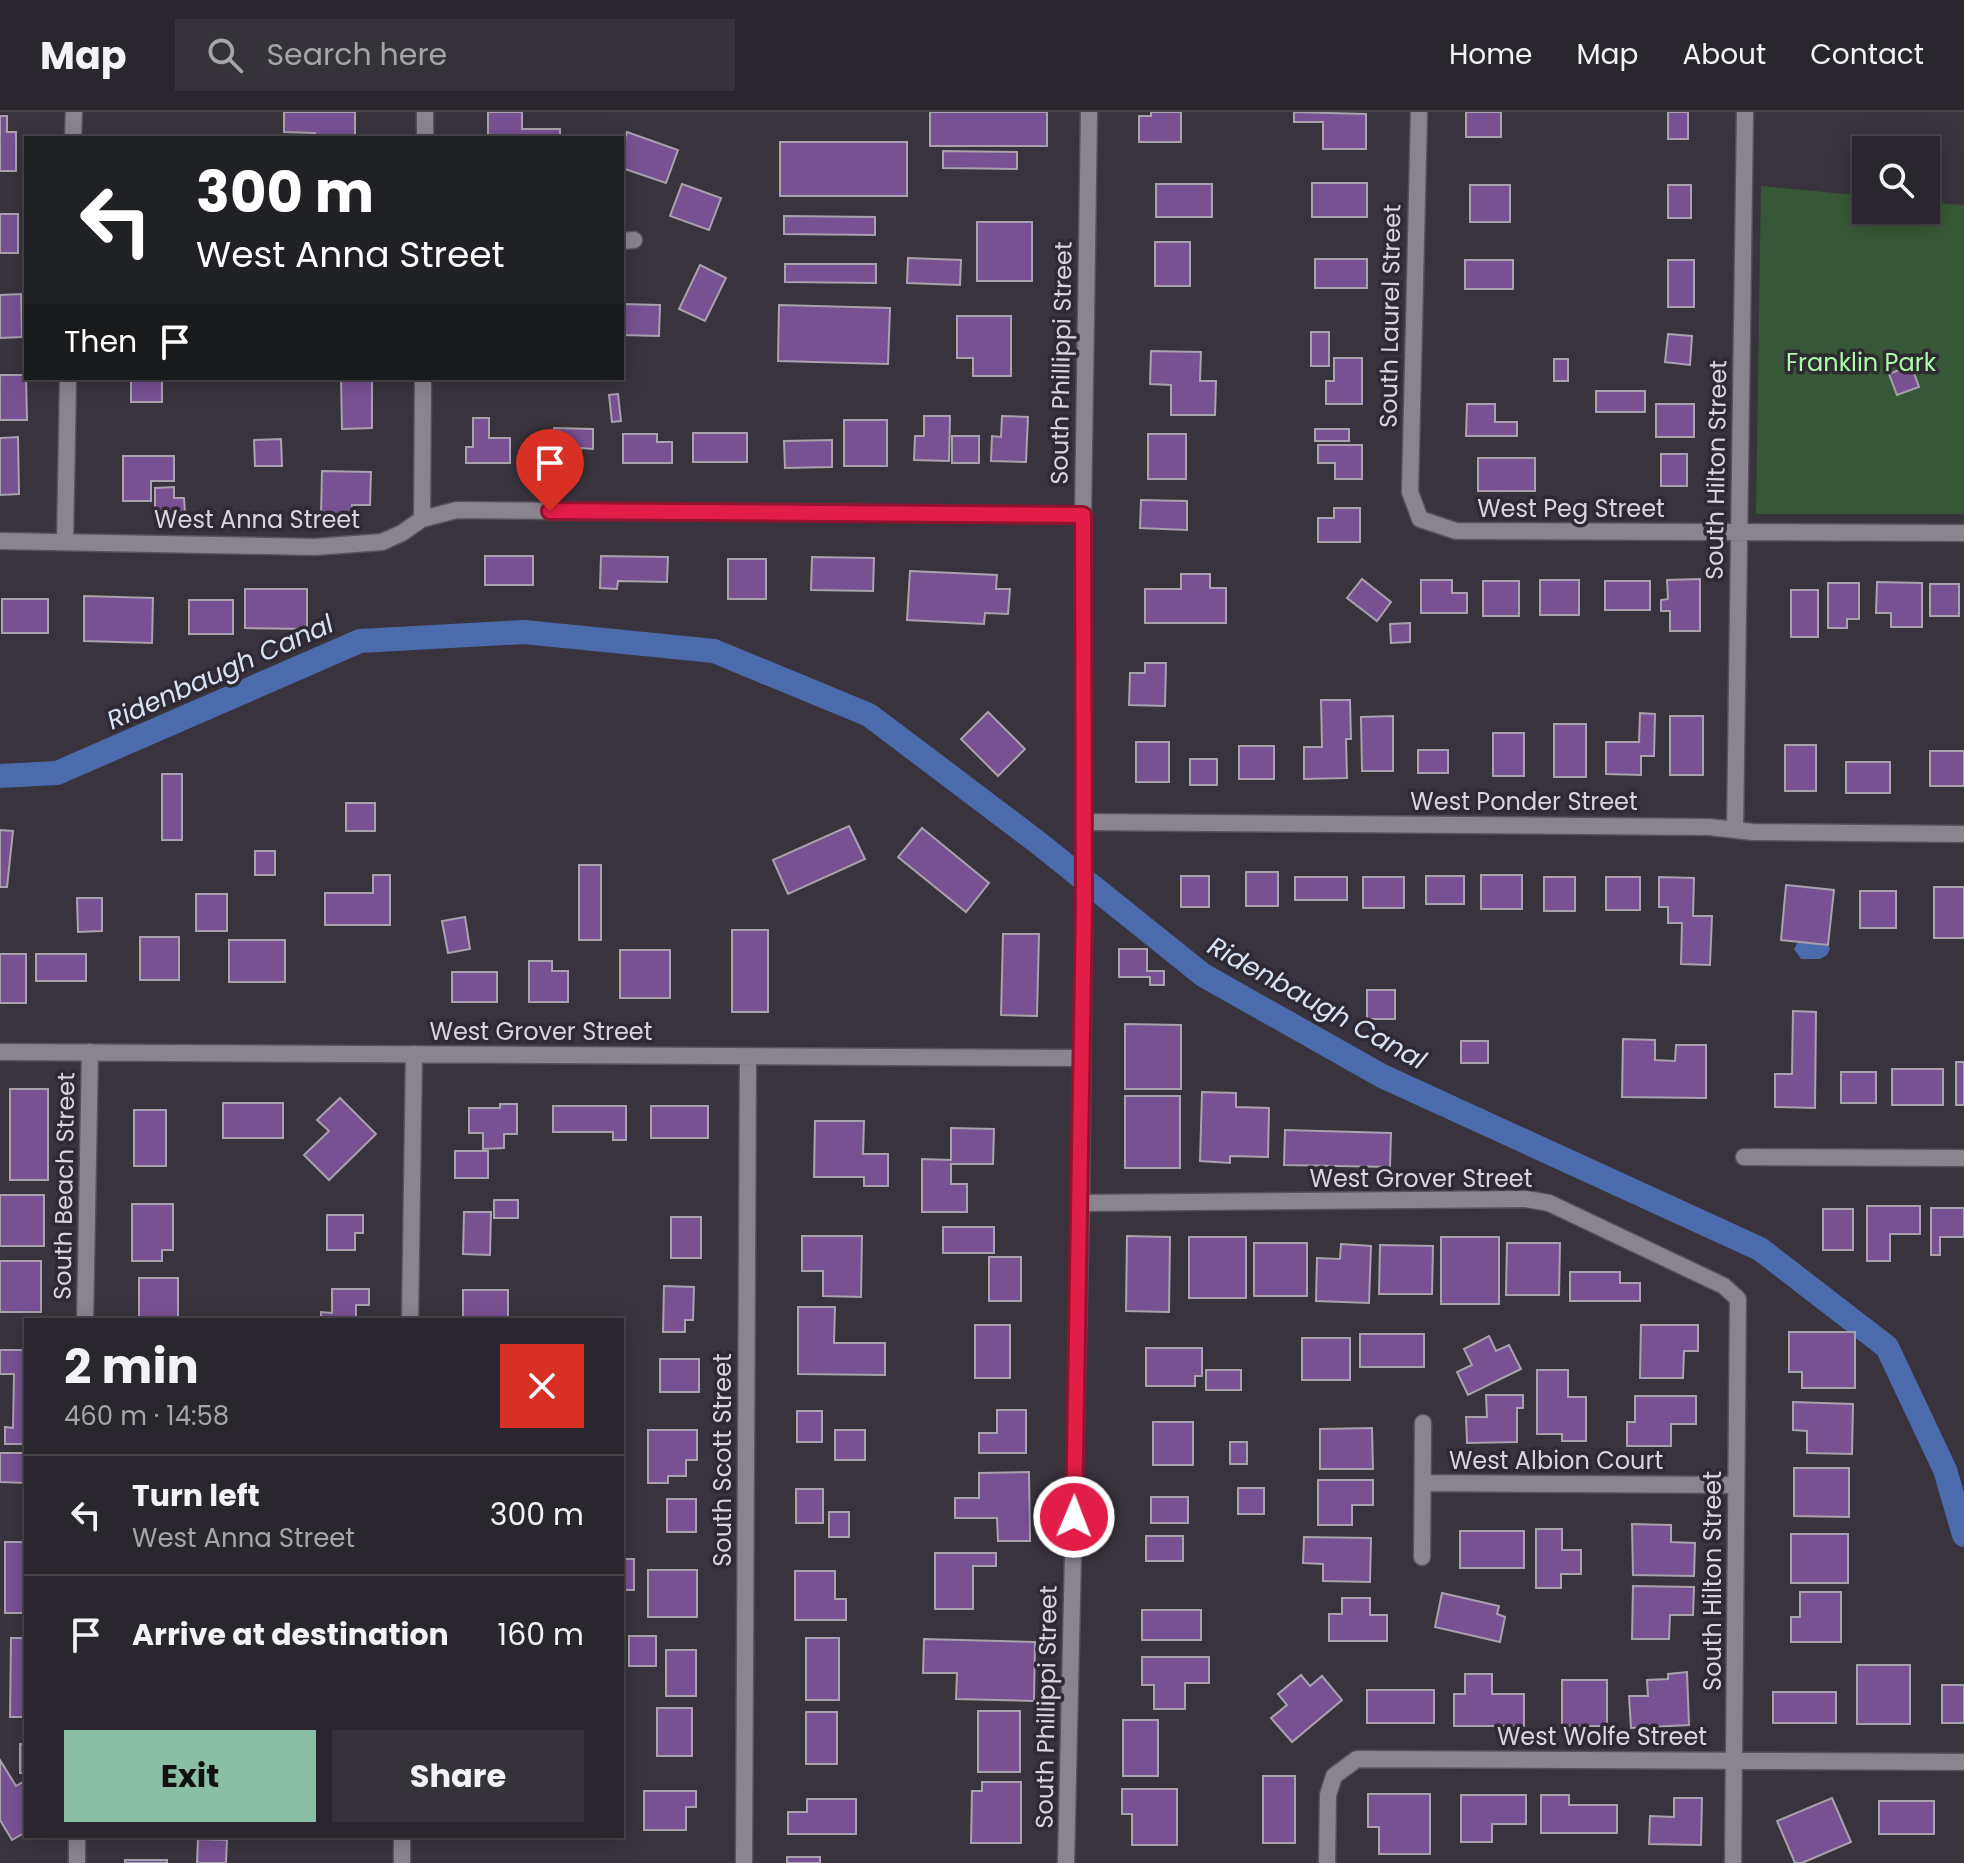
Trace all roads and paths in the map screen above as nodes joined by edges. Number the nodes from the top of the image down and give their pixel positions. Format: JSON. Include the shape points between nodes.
{"nodes":[{"id":1,"x":74,"y":112,"type":"edge"},
{"id":2,"x":425,"y":112,"type":"edge"},
{"id":3,"x":1089,"y":112,"type":"edge"},
{"id":4,"x":1419,"y":112,"type":"edge"},
{"id":5,"x":1745,"y":112,"type":"edge"},
{"id":6,"x":73,"y":136,"type":"edge"},
{"id":7,"x":425,"y":136,"type":"edge"},
{"id":8,"x":68,"y":380,"type":"edge"},
{"id":9,"x":423,"y":380,"type":"edge"},
{"id":10,"x":1083,"y":515,"type":"junction"},
{"id":11,"x":422,"y":519,"type":"junction"},
{"id":12,"x":1420,"y":519,"type":"joint"},
{"id":13,"x":1739,"y":532,"type":"junction"},
{"id":14,"x":1964,"y":533,"type":"edge"},
{"id":15,"x":0,"y":541,"type":"edge"},
{"id":16,"x":65,"y":542,"type":"junction"},
{"id":17,"x":1084,"y":822,"type":"junction"},
{"id":18,"x":1735,"y":830,"type":"junction"},
{"id":19,"x":1964,"y":834,"type":"edge"},
{"id":20,"x":0,"y":1052,"type":"edge"},
{"id":21,"x":90,"y":1052,"type":"junction"},
{"id":22,"x":414,"y":1054,"type":"junction"},
{"id":23,"x":748,"y":1056,"type":"junction"},
{"id":24,"x":1082,"y":1058,"type":"junction"},
{"id":25,"x":1744,"y":1157,"type":"dead end"},
{"id":26,"x":1964,"y":1158,"type":"edge"},
{"id":27,"x":1081,"y":1203,"type":"junction"},
{"id":28,"x":1738,"y":1299,"type":"joint"},
{"id":29,"x":85,"y":1318,"type":"edge"},
{"id":30,"x":410,"y":1318,"type":"edge"},
{"id":31,"x":1423,"y":1423,"type":"dead end"},
{"id":32,"x":1423,"y":1483,"type":"junction"},
{"id":33,"x":1736,"y":1485,"type":"junction"},
{"id":34,"x":1422,"y":1557,"type":"dead end"},
{"id":35,"x":1734,"y":1761,"type":"junction"},
{"id":36,"x":1964,"y":1762,"type":"edge"},
{"id":37,"x":77,"y":1838,"type":"edge"},
{"id":38,"x":402,"y":1838,"type":"edge"},
{"id":39,"x":77,"y":1863,"type":"edge"},
{"id":40,"x":402,"y":1863,"type":"edge"},
{"id":41,"x":744,"y":1863,"type":"edge"},
{"id":42,"x":1066,"y":1863,"type":"edge"},
{"id":43,"x":1327,"y":1863,"type":"edge"},
{"id":44,"x":1733,"y":1863,"type":"edge"}],
"edges":[{"from":1,"to":6,"type":"street"},
{"from":2,"to":7,"type":"street"},
{"from":3,"to":10,"type":"street","name":"South Phillippi Street"},
{"from":4,"to":12,"type":"street","name":"South Laurel Street","via":[[1410,492]]},
{"from":5,"to":13,"type":"street","name":"South Hilton Street"},
{"from":8,"to":16,"type":"street"},
{"from":9,"to":11,"type":"street"},
{"from":10,"to":11,"type":"street","name":"West Anna Street","via":[[457,510]]},
{"from":10,"to":17,"type":"street","name":"South Phillippi Street"},
{"from":11,"to":16,"type":"street","name":"West Anna Street","via":[[382,542],[315,547]]},
{"from":12,"to":13,"type":"street","name":"West Peg Street","via":[[1456,531]]},
{"from":13,"to":14,"type":"street","name":"West Peg Street"},
{"from":13,"to":18,"type":"street","name":"South Hilton Street"},
{"from":15,"to":16,"type":"street","name":"West Anna Street"},
{"from":17,"to":18,"type":"street","name":"West Ponder Street"},
{"from":17,"to":24,"type":"street","name":"South Phillippi Street"},
{"from":18,"to":19,"type":"street","name":"West Ponder Street"},
{"from":20,"to":21,"type":"street","name":"West Grover Street"},
{"from":21,"to":22,"type":"street","name":"West Grover Street"},
{"from":21,"to":29,"type":"street","name":"South Beach Street"},
{"from":22,"to":23,"type":"street","name":"West Grover Street"},
{"from":22,"to":30,"type":"street"},
{"from":23,"to":24,"type":"street","name":"West Grover Street"},
{"from":23,"to":41,"type":"street","name":"South Scott Street"},
{"from":24,"to":27,"type":"street","name":"South Phillippi Street"},
{"from":25,"to":26,"type":"street"},
{"from":27,"to":28,"type":"street","name":"West Grover Street","via":[[1526,1199],[1549,1203],[1724,1286]]},
{"from":27,"to":42,"type":"street","name":"South Phillippi Street"},
{"from":28,"to":33,"type":"street","name":"South Hilton Street"},
{"from":31,"to":32,"type":"street","name":"West Albion Court"},
{"from":32,"to":33,"type":"street","name":"West Albion Court"},
{"from":32,"to":34,"type":"street","name":"West Albion Court"},
{"from":33,"to":35,"type":"street","name":"South Hilton Street"},
{"from":35,"to":36,"type":"street","name":"West Wolfe Street"},
{"from":35,"to":43,"type":"street","name":"West Wolfe Street","via":[[1357,1759],[1334,1776],[1328,1795]]},
{"from":35,"to":44,"type":"street","name":"South Hilton Street"},
{"from":37,"to":39,"type":"street"},
{"from":38,"to":40,"type":"street"}]}
